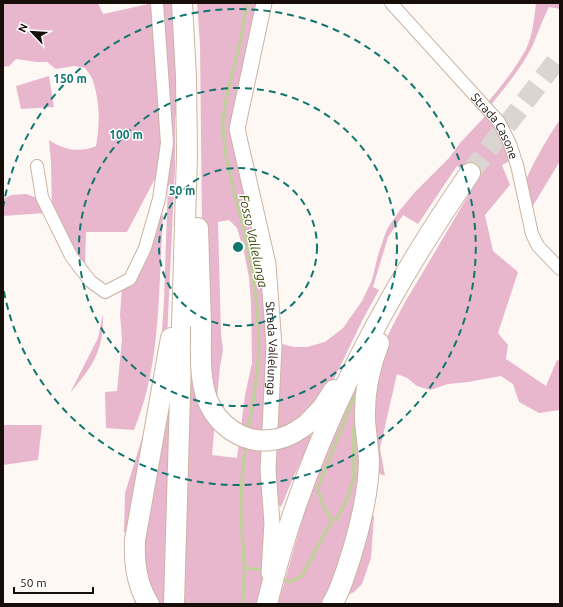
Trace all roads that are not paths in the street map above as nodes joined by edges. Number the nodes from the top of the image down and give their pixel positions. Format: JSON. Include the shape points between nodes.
{"nodes":[{"id":1,"x":157,"y":3,"type":"edge"},
{"id":2,"x":182,"y":3,"type":"edge"},
{"id":3,"x":264,"y":3,"type":"edge"},
{"id":4,"x":391,"y":3,"type":"edge"},
{"id":5,"x":187,"y":113,"type":"junction"},
{"id":6,"x":37,"y":166,"type":"dead end"},
{"id":7,"x":470,"y":173,"type":"tunnel mouth"},
{"id":8,"x":560,"y":269,"type":"edge"},
{"id":9,"x":183,"y":286,"type":"junction"},
{"id":10,"x":389,"y":302,"type":"junction"},
{"id":11,"x":371,"y":336,"type":"junction"},
{"id":12,"x":149,"y":604,"type":"edge"},
{"id":13,"x":174,"y":604,"type":"edge"},
{"id":14,"x":267,"y":604,"type":"edge"},
{"id":15,"x":332,"y":604,"type":"edge"}],
"edges":[{"from":1,"to":6,"type":"street","via":[[167,143],[159,199],[152,225],[145,248],[130,279],[105,292],[90,281],[71,256],[49,214],[42,197]]},
{"from":2,"to":5,"type":"highway"},
{"from":3,"to":14,"type":"street","name":"Strada Vallelunga","via":[[237,129],[268,264],[274,346],[268,470],[272,523]]},
{"from":4,"to":8,"type":"street","name":"Strada Casone","via":[[499,122],[517,165],[532,234],[538,246]]},
{"from":5,"to":9,"type":"highway"},
{"from":5,"to":11,"type":"highway","bridge":true,"via":[[197,123],[198,262],[204,387],[207,399],[224,424],[244,437],[265,441],[297,431],[323,407],[356,346]]},
{"from":7,"to":10,"type":"highway"},
{"from":9,"to":12,"type":"highway","via":[[173,297],[171,337],[135,540],[135,560],[140,584]]},
{"from":9,"to":13,"type":"highway"},
{"from":10,"to":11,"type":"highway"},
{"from":10,"to":15,"type":"highway","via":[[392,315],[376,350],[366,391],[365,422],[369,460],[367,485],[345,577]]},
{"from":11,"to":14,"type":"highway","via":[[329,423],[299,497]]}]}
